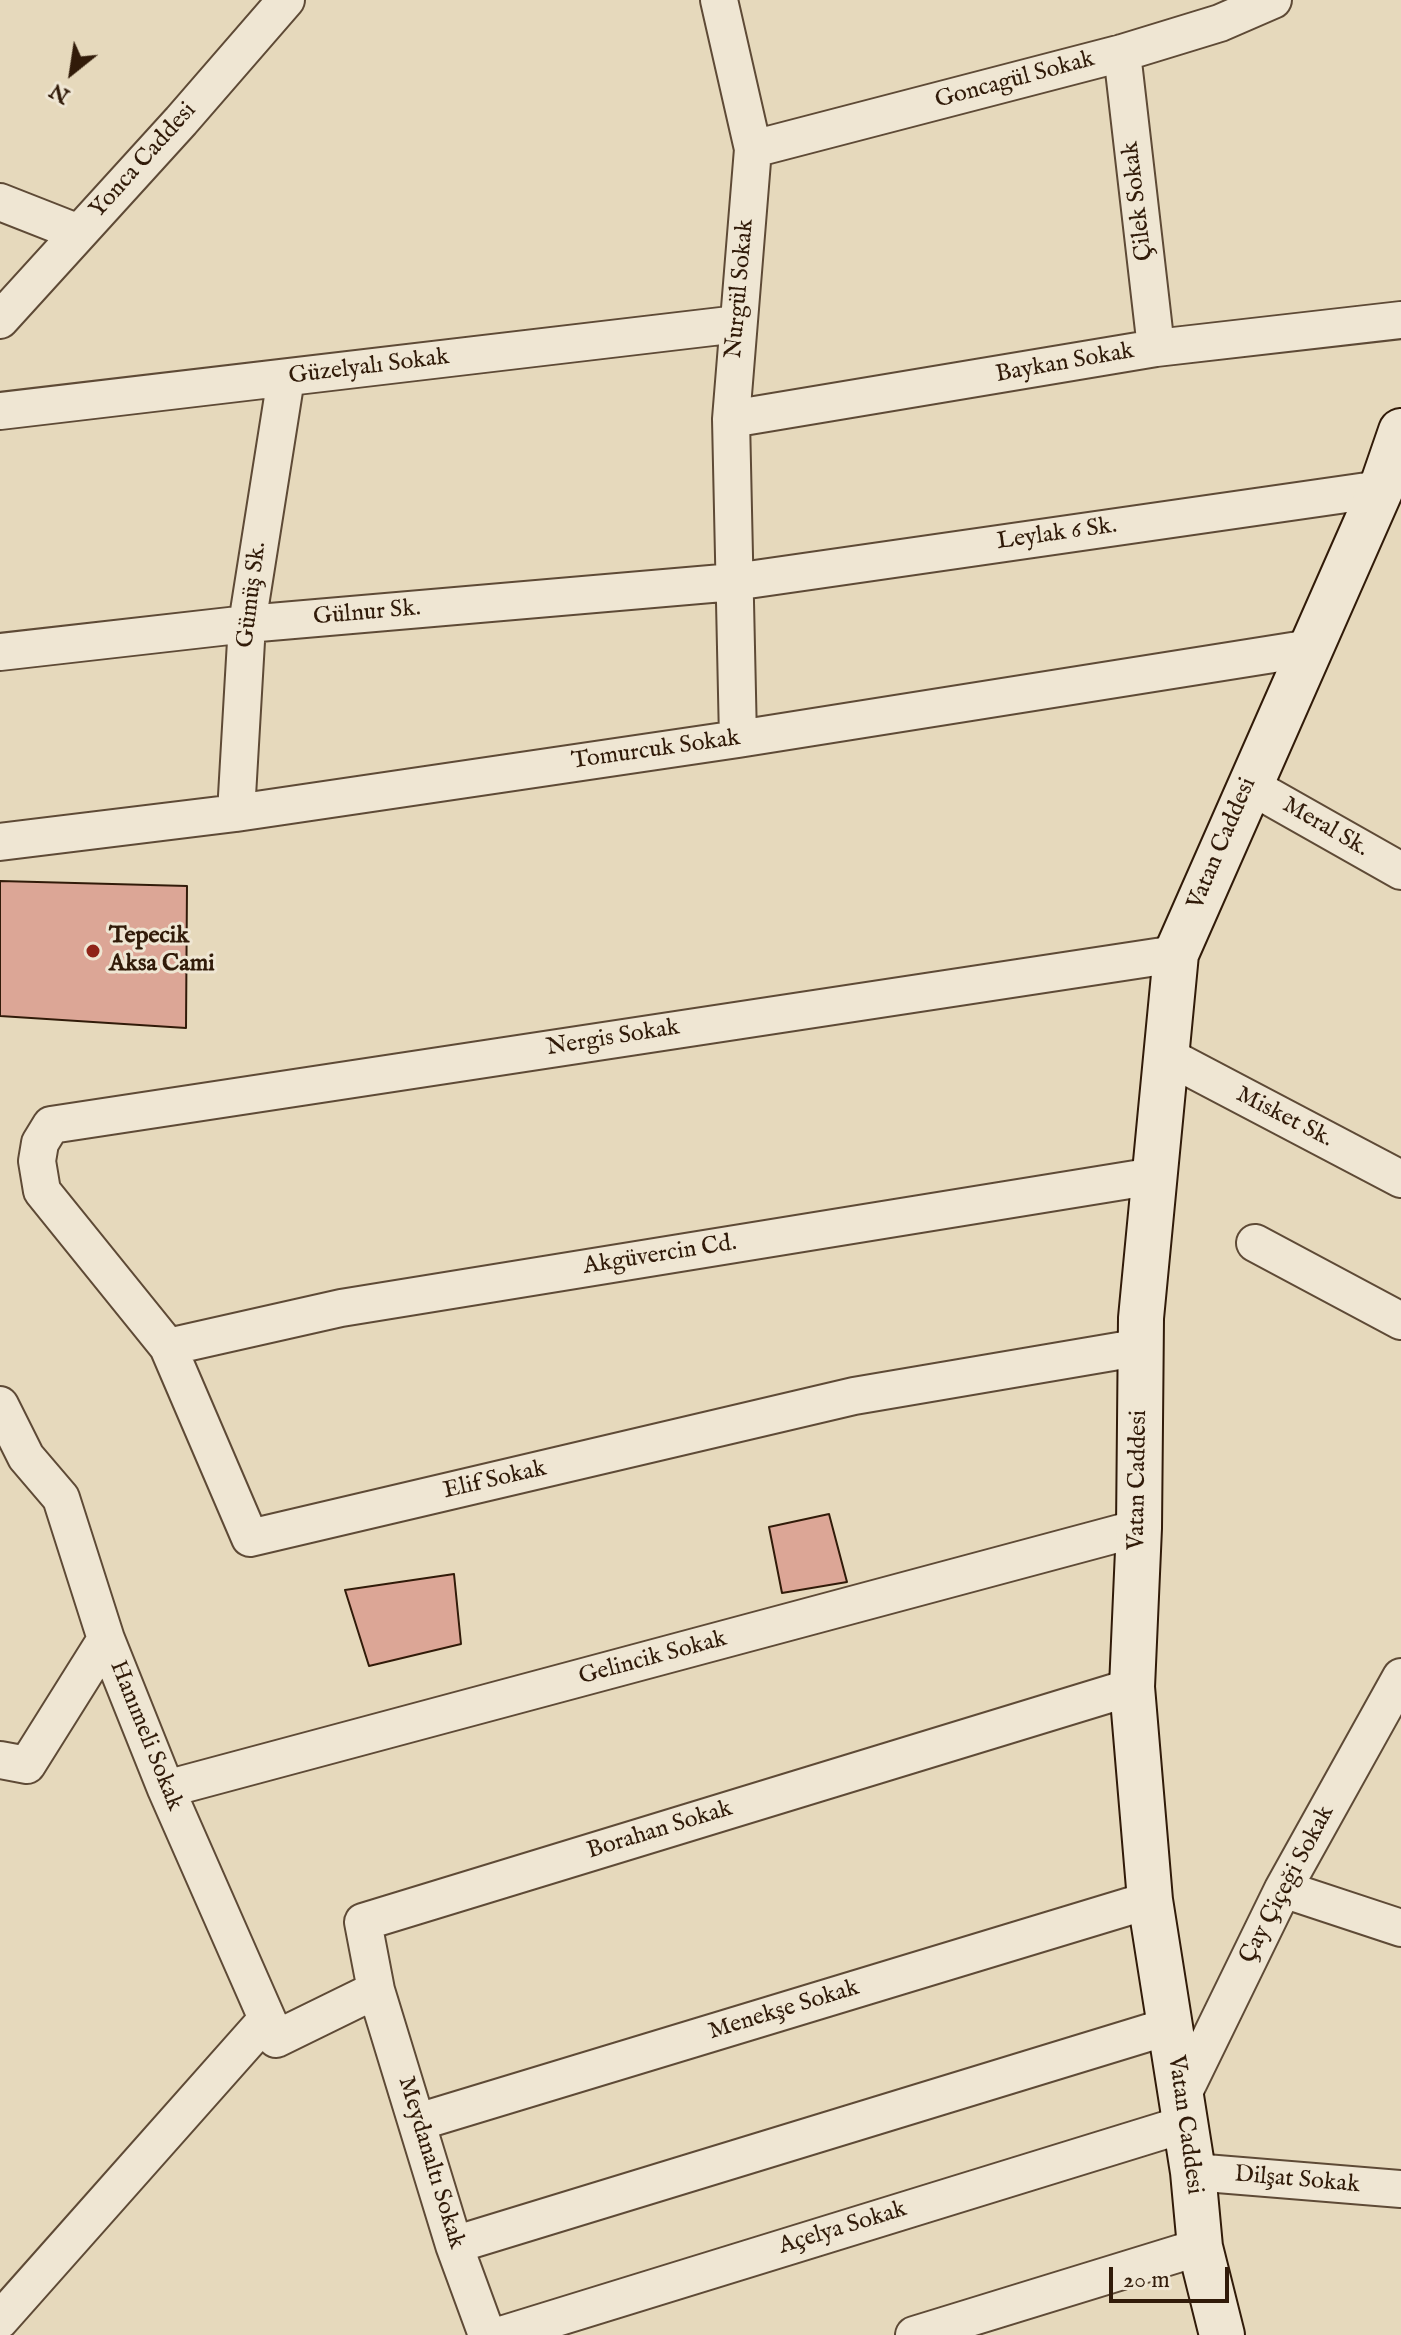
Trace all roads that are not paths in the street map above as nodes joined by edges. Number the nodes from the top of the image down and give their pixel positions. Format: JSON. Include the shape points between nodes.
{"nodes":[{"id":1,"x":286,"y":0,"type":"edge"},
{"id":2,"x":719,"y":0,"type":"edge"},
{"id":3,"x":1273,"y":0,"type":"edge"},
{"id":4,"x":1122,"y":53,"type":"junction"},
{"id":5,"x":753,"y":149,"type":"junction"},
{"id":6,"x":0,"y":202,"type":"edge"},
{"id":7,"x":79,"y":233,"type":"junction"},
{"id":8,"x":0,"y":320,"type":"edge"},
{"id":9,"x":1401,"y":320,"type":"edge"},
{"id":10,"x":738,"y":324,"type":"junction"},
{"id":11,"x":1156,"y":348,"type":"junction"},
{"id":12,"x":286,"y":378,"type":"junction"},
{"id":13,"x":0,"y":411,"type":"edge"},
{"id":14,"x":731,"y":419,"type":"junction"},
{"id":15,"x":1401,"y":431,"type":"edge"},
{"id":16,"x":1381,"y":489,"type":"junction"},
{"id":17,"x":734,"y":582,"type":"junction"},
{"id":18,"x":247,"y":624,"type":"junction"},
{"id":19,"x":1311,"y":648,"type":"junction"},
{"id":20,"x":0,"y":652,"type":"edge"},
{"id":21,"x":738,"y":739,"type":"junction"},
{"id":22,"x":1249,"y":785,"type":"junction"},
{"id":23,"x":236,"y":813,"type":"junction"},
{"id":24,"x":0,"y":842,"type":"edge"},
{"id":25,"x":1401,"y":871,"type":"edge"},
{"id":26,"x":1176,"y":954,"type":"junction"},
{"id":27,"x":1167,"y":1056,"type":"junction"},
{"id":28,"x":1154,"y":1176,"type":"junction"},
{"id":29,"x":1401,"y":1179,"type":"edge"},
{"id":30,"x":42,"y":1191,"type":"joint"},
{"id":31,"x":1255,"y":1243,"type":"dead end"},
{"id":32,"x":1401,"y":1321,"type":"edge"},
{"id":33,"x":168,"y":1347,"type":"junction"},
{"id":34,"x":1142,"y":1347,"type":"junction"},
{"id":35,"x":0,"y":1405,"type":"edge"},
{"id":36,"x":13,"y":1454,"type":"edge"},
{"id":37,"x":1139,"y":1528,"type":"junction"},
{"id":38,"x":106,"y":1639,"type":"junction"},
{"id":39,"x":1132,"y":1687,"type":"junction"},
{"id":40,"x":1399,"y":1688,"type":"edge"},
{"id":41,"x":0,"y":1760,"type":"edge"},
{"id":42,"x":166,"y":1789,"type":"junction"},
{"id":43,"x":1283,"y":1889,"type":"junction"},
{"id":44,"x":1150,"y":1900,"type":"junction"},
{"id":45,"x":1401,"y":1928,"type":"edge"},
{"id":46,"x":376,"y":1990,"type":"junction"},
{"id":47,"x":1170,"y":2026,"type":"junction"},
{"id":48,"x":271,"y":2029,"type":"junction"},
{"id":49,"x":1183,"y":2110,"type":"junction"},
{"id":50,"x":418,"y":2122,"type":"junction"},
{"id":51,"x":1193,"y":2172,"type":"junction"},
{"id":52,"x":1401,"y":2189,"type":"edge"},
{"id":53,"x":454,"y":2245,"type":"junction"},
{"id":54,"x":1200,"y":2247,"type":"junction"},
{"id":55,"x":0,"y":2320,"type":"edge"},
{"id":56,"x":487,"y":2335,"type":"edge"},
{"id":57,"x":501,"y":2335,"type":"edge"},
{"id":58,"x":914,"y":2335,"type":"edge"},
{"id":59,"x":1222,"y":2335,"type":"edge"}],
"edges":[{"from":1,"to":7,"type":"street","name":"Yonca Caddesi"},
{"from":2,"to":5,"type":"street","name":"Nurgül Sokak"},
{"from":3,"to":4,"type":"street","name":"Goncagül Sokak","via":[[1220,23]]},
{"from":4,"to":5,"type":"street","name":"Goncagül Sokak"},
{"from":4,"to":11,"type":"street","name":"Çilek Sokak"},
{"from":5,"to":10,"type":"street","name":"Nurgül Sokak"},
{"from":6,"to":7,"type":"street"},
{"from":7,"to":8,"type":"street","name":"Yonca Caddesi"},
{"from":9,"to":11,"type":"street","name":"Baykan Sokak"},
{"from":10,"to":12,"type":"street","name":"Güzelyalı Sokak"},
{"from":10,"to":14,"type":"street","name":"Nurgül Sokak"},
{"from":11,"to":14,"type":"street","name":"Baykan Sokak"},
{"from":12,"to":13,"type":"street","name":"Güzelyalı Sokak"},
{"from":12,"to":18,"type":"street","name":"Gümüş Sk."},
{"from":14,"to":17,"type":"street","name":"Nurgül Sokak"},
{"from":15,"to":16,"type":"street","name":"Vatan Caddesi"},
{"from":16,"to":17,"type":"street","name":"Leylak 6 Sk."},
{"from":16,"to":19,"type":"street","name":"Vatan Caddesi"},
{"from":17,"to":18,"type":"street","name":"Gülnur Sk."},
{"from":17,"to":21,"type":"street","name":"Nurgül Sokak"},
{"from":18,"to":20,"type":"street","name":"Gülnur Sk."},
{"from":18,"to":23,"type":"street","name":"Gümüş Sk."},
{"from":19,"to":21,"type":"street","name":"Tomurcuk Sokak"},
{"from":19,"to":22,"type":"street","name":"Vatan Caddesi"},
{"from":21,"to":23,"type":"street","name":"Tomurcuk Sokak"},
{"from":22,"to":25,"type":"street","name":"Meral Sk."},
{"from":22,"to":26,"type":"street","name":"Vatan Caddesi"},
{"from":23,"to":24,"type":"street","name":"Tomurcuk Sokak"},
{"from":26,"to":27,"type":"street","name":"Vatan Caddesi"},
{"from":26,"to":30,"type":"street","name":"Nergis Sokak","via":[[51,1125],[37,1161]]},
{"from":27,"to":28,"type":"street","name":"Vatan Caddesi"},
{"from":27,"to":29,"type":"street","name":"Misket Sk."},
{"from":28,"to":33,"type":"street","name":"Akgüvercin Cd.","via":[[341,1308]]},
{"from":28,"to":34,"type":"street","name":"Vatan Caddesi"},
{"from":30,"to":33,"type":"street","name":"Elif Sokak"},
{"from":31,"to":32,"type":"street"},
{"from":33,"to":34,"type":"street","name":"Elif Sokak","via":[[250,1538],[854,1396]]},
{"from":34,"to":37,"type":"street","name":"Vatan Caddesi"},
{"from":35,"to":36,"type":"street","name":"Hanımeli Sokak"},
{"from":36,"to":38,"type":"street","name":"Hanımeli Sokak","via":[[61,1498]]},
{"from":37,"to":39,"type":"street","name":"Vatan Caddesi"},
{"from":37,"to":42,"type":"street","name":"Gelincik Sokak"},
{"from":38,"to":41,"type":"street","via":[[27,1765]]},
{"from":38,"to":42,"type":"street","name":"Hanımeli Sokak"},
{"from":39,"to":44,"type":"street","name":"Vatan Caddesi"},
{"from":39,"to":46,"type":"street","name":"Borahan Sokak","via":[[363,1922]]},
{"from":40,"to":43,"type":"street","name":"Çay Çiçeği Sokak"},
{"from":42,"to":48,"type":"street","name":"Hanımeli Sokak"},
{"from":43,"to":45,"type":"street"},
{"from":43,"to":49,"type":"street","name":"Çay Çiçeği Sokak"},
{"from":44,"to":47,"type":"street","name":"Vatan Caddesi"},
{"from":44,"to":50,"type":"street","name":"Menekşe Sokak"},
{"from":46,"to":48,"type":"street"},
{"from":46,"to":50,"type":"street","name":"Meydanaltı Sokak"},
{"from":47,"to":49,"type":"street","name":"Vatan Caddesi"},
{"from":47,"to":53,"type":"street"},
{"from":48,"to":55,"type":"street"},
{"from":49,"to":51,"type":"street","name":"Vatan Caddesi"},
{"from":49,"to":57,"type":"street","name":"Açelya Sokak"},
{"from":50,"to":53,"type":"street","name":"Meydanaltı Sokak"},
{"from":51,"to":52,"type":"street","name":"Dilşat Sokak"},
{"from":51,"to":54,"type":"street","name":"Vatan Caddesi"},
{"from":53,"to":56,"type":"street","name":"Meydanaltı Sokak"},
{"from":54,"to":58,"type":"street"},
{"from":54,"to":59,"type":"street","name":"Vatan Caddesi"}]}
